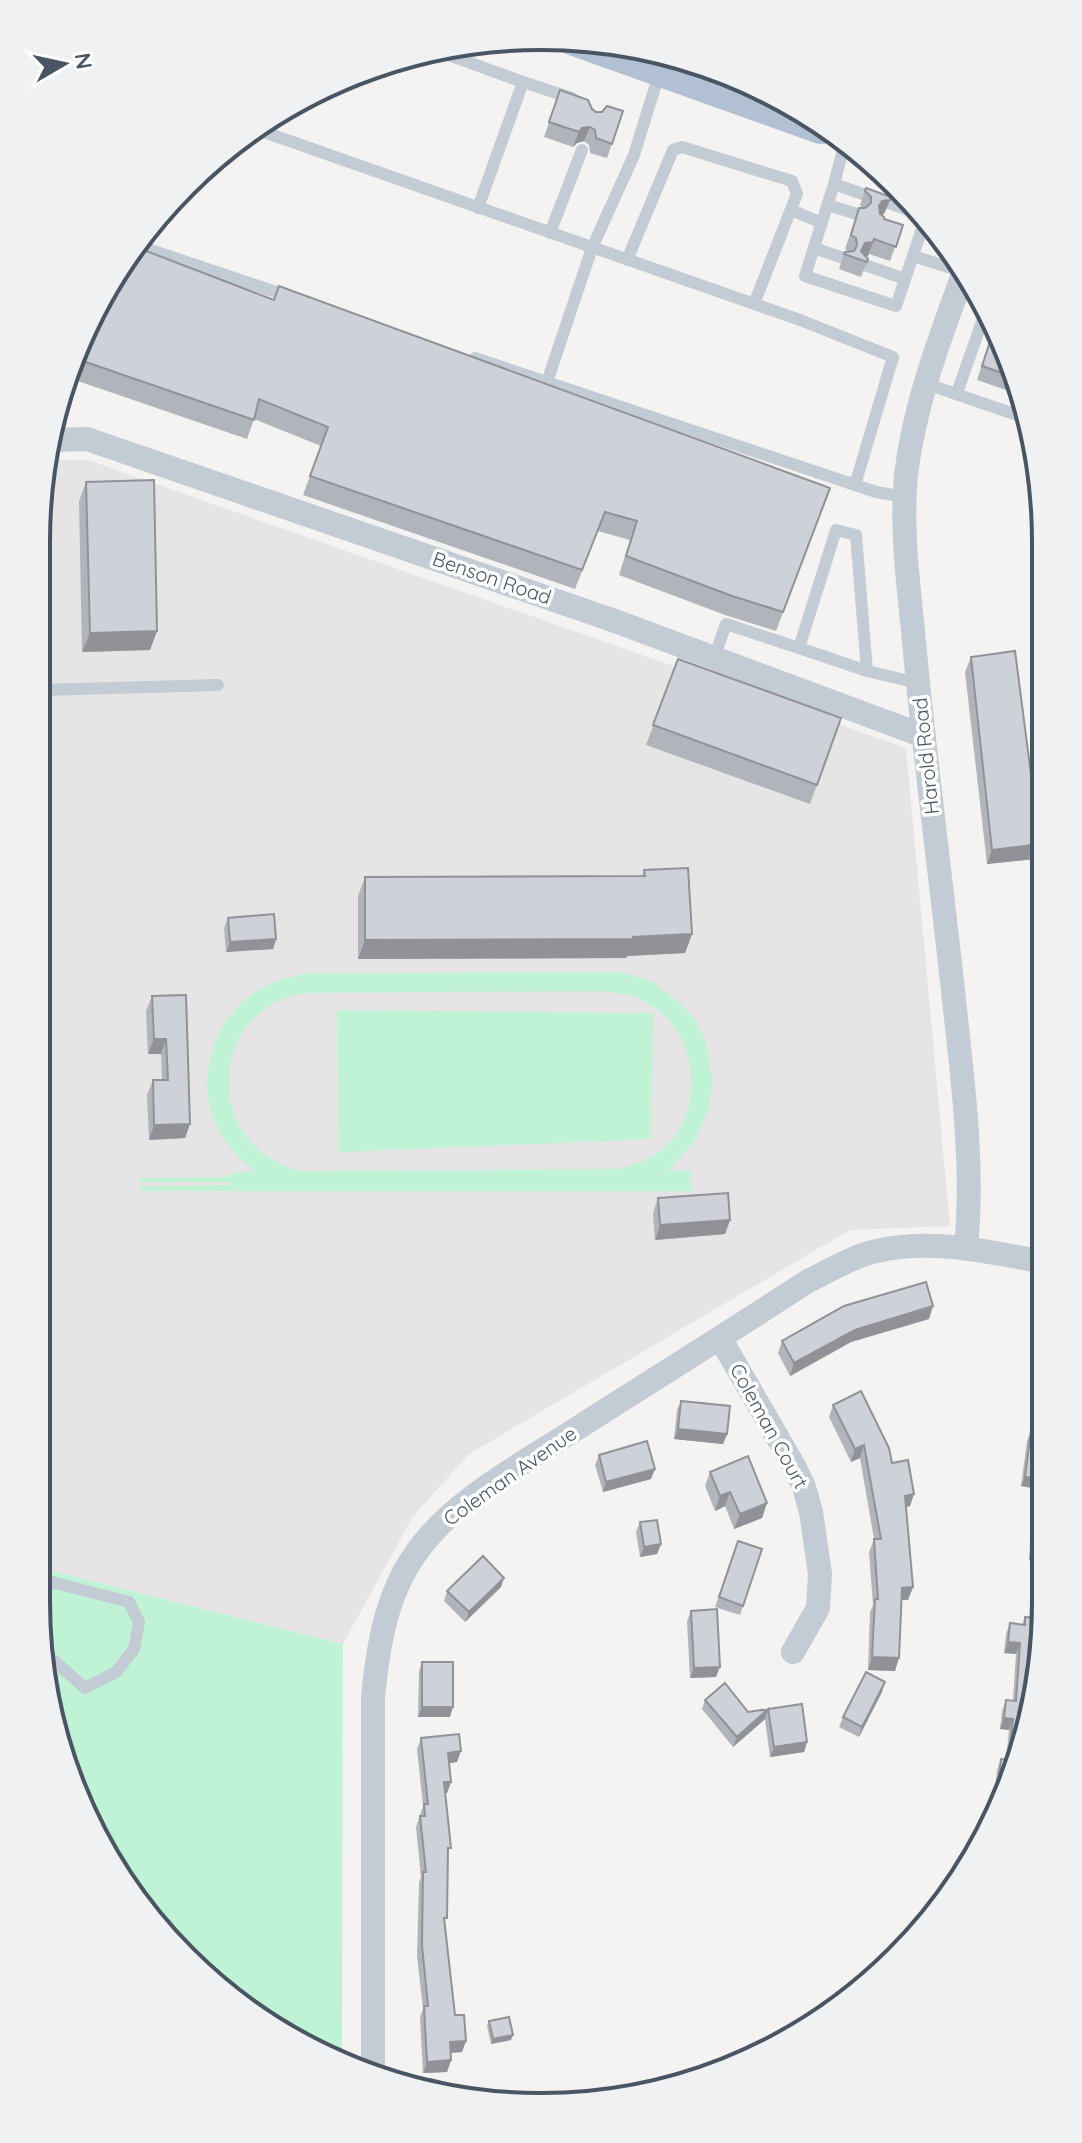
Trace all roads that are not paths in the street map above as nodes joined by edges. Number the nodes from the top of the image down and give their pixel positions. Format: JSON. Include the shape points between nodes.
{"nodes":[{"id":1,"x":455,"y":57,"type":"edge"},
{"id":2,"x":662,"y":65,"type":"edge"},
{"id":3,"x":678,"y":70,"type":"edge"},
{"id":4,"x":704,"y":78,"type":"edge"},
{"id":5,"x":523,"y":82,"type":"junction"},
{"id":6,"x":582,"y":102,"type":"edge"},
{"id":7,"x":268,"y":133,"type":"edge"},
{"id":8,"x":582,"y":150,"type":"dead end"},
{"id":9,"x":842,"y":153,"type":"edge"},
{"id":10,"x":834,"y":184,"type":"junction"},
{"id":11,"x":828,"y":205,"type":"junction"},
{"id":12,"x":478,"y":208,"type":"junction"},
{"id":13,"x":902,"y":208,"type":"edge"},
{"id":14,"x":791,"y":210,"type":"junction"},
{"id":15,"x":857,"y":214,"type":"edge"},
{"id":16,"x":822,"y":223,"type":"junction"},
{"id":17,"x":918,"y":227,"type":"edge"},
{"id":18,"x":550,"y":233,"type":"junction"},
{"id":19,"x":592,"y":248,"type":"junction"},
{"id":20,"x":814,"y":248,"type":"junction"},
{"id":21,"x":146,"y":249,"type":"edge"},
{"id":22,"x":913,"y":256,"type":"junction"},
{"id":23,"x":843,"y":258,"type":"edge"},
{"id":24,"x":627,"y":260,"type":"junction"},
{"id":25,"x":865,"y":265,"type":"edge"},
{"id":26,"x":948,"y":267,"type":"edge"},
{"id":27,"x":905,"y":279,"type":"junction"},
{"id":28,"x":959,"y":285,"type":"edge"},
{"id":29,"x":299,"y":300,"type":"edge"},
{"id":30,"x":754,"y":304,"type":"junction"},
{"id":31,"x":981,"y":324,"type":"edge"},
{"id":32,"x":456,"y":352,"type":"edge"},
{"id":33,"x":547,"y":382,"type":"junction"},
{"id":34,"x":927,"y":384,"type":"junction"},
{"id":35,"x":957,"y":393,"type":"junction"},
{"id":36,"x":1015,"y":412,"type":"edge"},
{"id":37,"x":60,"y":440,"type":"edge"},
{"id":38,"x":855,"y":485,"type":"junction"},
{"id":39,"x":905,"y":497,"type":"junction"},
{"id":40,"x":799,"y":648,"type":"junction"},
{"id":41,"x":714,"y":658,"type":"junction"},
{"id":42,"x":867,"y":671,"type":"junction"},
{"id":43,"x":918,"y":683,"type":"junction"},
{"id":44,"x":218,"y":685,"type":"dead end"},
{"id":45,"x":50,"y":690,"type":"edge"},
{"id":46,"x":924,"y":736,"type":"junction"},
{"id":47,"x":966,"y":1248,"type":"junction"},
{"id":48,"x":1032,"y":1260,"type":"edge"},
{"id":49,"x":720,"y":1338,"type":"junction"},
{"id":50,"x":50,"y":1582,"type":"edge"},
{"id":51,"x":793,"y":1652,"type":"dead end"},
{"id":52,"x":53,"y":1660,"type":"edge"},
{"id":53,"x":373,"y":2063,"type":"edge"}],
"edges":[{"from":1,"to":5,"type":"lane"},
{"from":2,"to":19,"type":"lane","via":[[634,155]]},
{"from":3,"to":4,"type":"main road"},
{"from":5,"to":6,"type":"lane"},
{"from":5,"to":12,"type":"lane"},
{"from":7,"to":12,"type":"lane"},
{"from":8,"to":18,"type":"lane"},
{"from":9,"to":10,"type":"lane"},
{"from":10,"to":11,"type":"lane"},
{"from":10,"to":13,"type":"lane"},
{"from":11,"to":15,"type":"lane"},
{"from":11,"to":16,"type":"lane"},
{"from":12,"to":18,"type":"lane"},
{"from":14,"to":16,"type":"lane"},
{"from":14,"to":24,"type":"lane","via":[[797,194],[792,181],[682,147],[673,150]]},
{"from":14,"to":30,"type":"lane"},
{"from":16,"to":20,"type":"lane"},
{"from":17,"to":22,"type":"lane","via":[[913,234]]},
{"from":18,"to":19,"type":"lane"},
{"from":19,"to":24,"type":"lane"},
{"from":19,"to":33,"type":"lane"},
{"from":20,"to":23,"type":"lane"},
{"from":20,"to":27,"type":"lane","via":[[805,276],[896,306]]},
{"from":21,"to":29,"type":"lane"},
{"from":22,"to":26,"type":"lane"},
{"from":22,"to":27,"type":"lane"},
{"from":24,"to":30,"type":"lane"},
{"from":25,"to":27,"type":"lane"},
{"from":28,"to":34,"type":"street","name":"Harold Road"},
{"from":30,"to":38,"type":"lane","via":[[893,357]]},
{"from":31,"to":35,"type":"lane"},
{"from":32,"to":33,"type":"lane"},
{"from":33,"to":38,"type":"lane"},
{"from":34,"to":35,"type":"lane"},
{"from":34,"to":39,"type":"street","name":"Harold Road","via":[[912,438]]},
{"from":35,"to":36,"type":"lane"},
{"from":37,"to":41,"type":"street","name":"Benson Road","via":[[87,439]]},
{"from":38,"to":39,"type":"lane"},
{"from":39,"to":43,"type":"street","name":"Harold Road"},
{"from":40,"to":41,"type":"lane","via":[[726,624]]},
{"from":40,"to":42,"type":"lane"},
{"from":40,"to":42,"type":"lane","via":[[836,530],[856,535]]},
{"from":41,"to":46,"type":"street","name":"Benson Road"},
{"from":42,"to":43,"type":"lane"},
{"from":43,"to":46,"type":"street","name":"Harold Road"},
{"from":44,"to":45,"type":"lane"},
{"from":46,"to":47,"type":"street","name":"Harold Road","via":[[968,1132]]},
{"from":47,"to":48,"type":"street","name":"Coleman Avenue"},
{"from":47,"to":49,"type":"street","name":"Coleman Avenue","via":[[898,1248],[858,1256],[808,1281]]},
{"from":49,"to":51,"type":"street","name":"Coleman Court","via":[[794,1466],[811,1512],[820,1574],[818,1608]]},
{"from":49,"to":53,"type":"street","name":"Coleman Avenue","via":[[463,1505],[417,1552],[395,1590],[378,1650],[373,1697]]},
{"from":50,"to":52,"type":"lane","via":[[129,1602],[139,1622],[134,1649],[116,1672],[85,1688]]}]}
